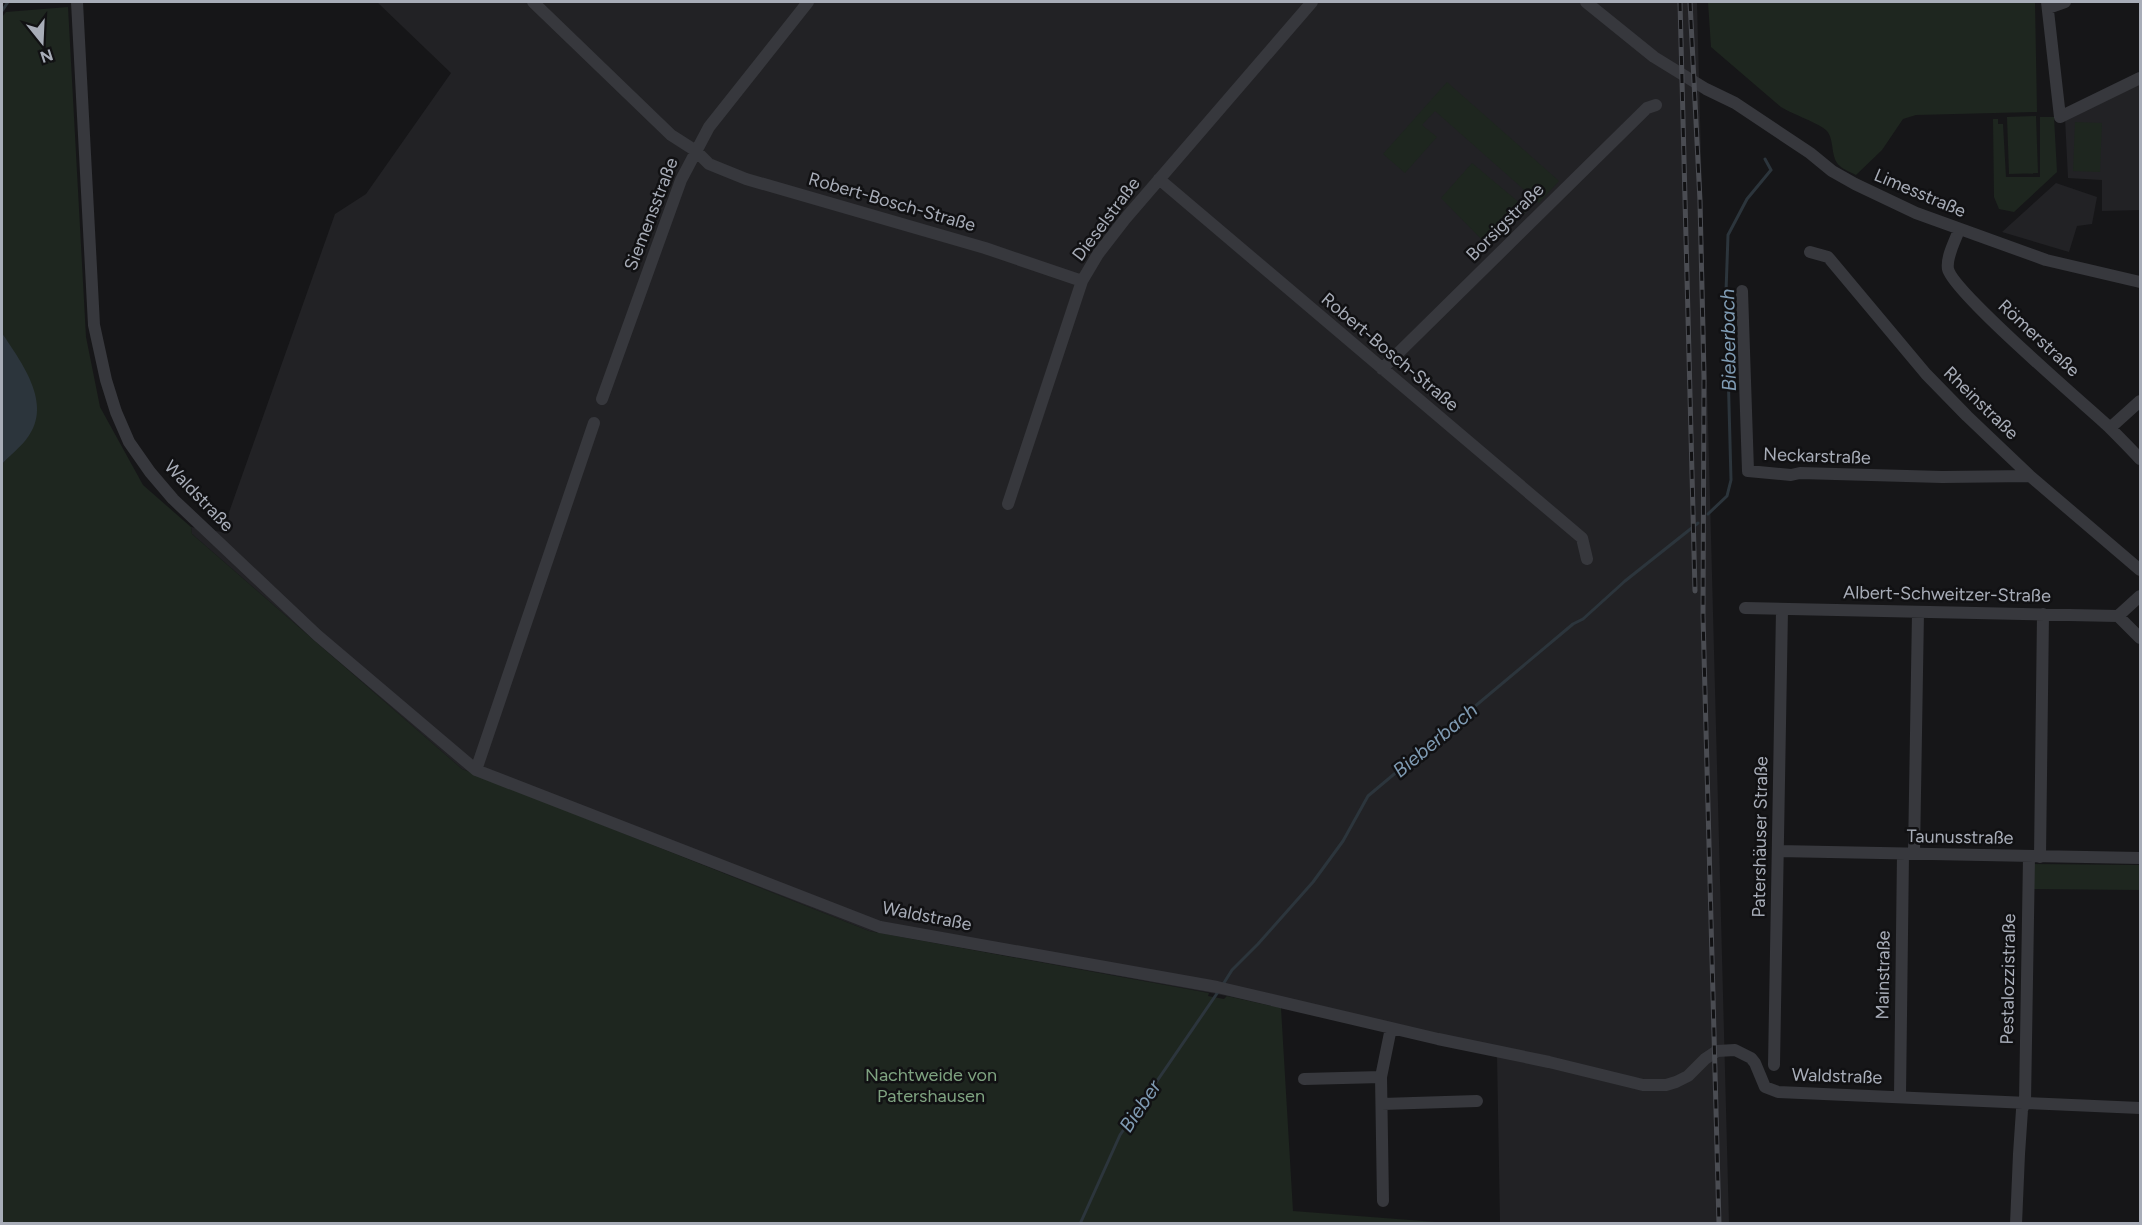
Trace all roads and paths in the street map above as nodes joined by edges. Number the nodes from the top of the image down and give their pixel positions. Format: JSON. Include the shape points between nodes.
{"nodes":[{"id":1,"x":77,"y":2,"type":"edge"},
{"id":2,"x":533,"y":2,"type":"edge"},
{"id":3,"x":808,"y":2,"type":"edge"},
{"id":4,"x":1312,"y":2,"type":"edge"},
{"id":5,"x":1586,"y":2,"type":"edge"},
{"id":6,"x":2065,"y":2,"type":"edge"},
{"id":7,"x":2048,"y":5,"type":"edge"},
{"id":8,"x":2140,"y":78,"type":"edge"},
{"id":9,"x":1656,"y":105,"type":"dead end"},
{"id":10,"x":696,"y":151,"type":"junction"},
{"id":11,"x":1159,"y":179,"type":"junction"},
{"id":12,"x":1959,"y":230,"type":"junction"},
{"id":13,"x":1810,"y":252,"type":"dead end"},
{"id":14,"x":1082,"y":281,"type":"junction"},
{"id":15,"x":2140,"y":282,"type":"edge"},
{"id":16,"x":1742,"y":291,"type":"dead end"},
{"id":17,"x":1382,"y":369,"type":"junction"},
{"id":18,"x":602,"y":399,"type":"dead end"},
{"id":19,"x":2140,"y":401,"type":"edge"},
{"id":20,"x":594,"y":423,"type":"dead end"},
{"id":21,"x":2110,"y":428,"type":"junction"},
{"id":22,"x":2140,"y":459,"type":"edge"},
{"id":23,"x":2030,"y":476,"type":"junction"},
{"id":24,"x":1008,"y":504,"type":"dead end"},
{"id":25,"x":1587,"y":559,"type":"dead end"},
{"id":26,"x":2140,"y":570,"type":"edge"},
{"id":27,"x":2140,"y":596,"type":"edge"},
{"id":28,"x":1744,"y":608,"type":"dead end"},
{"id":29,"x":1782,"y":610,"type":"junction"},
{"id":30,"x":1918,"y":612,"type":"junction"},
{"id":31,"x":2043,"y":614,"type":"junction"},
{"id":32,"x":2118,"y":616,"type":"junction"},
{"id":33,"x":2140,"y":638,"type":"edge"},
{"id":34,"x":476,"y":770,"type":"junction"},
{"id":35,"x":1778,"y":851,"type":"junction"},
{"id":36,"x":1908,"y":854,"type":"junction"},
{"id":37,"x":2034,"y":857,"type":"junction"},
{"id":38,"x":2140,"y":858,"type":"edge"},
{"id":39,"x":1391,"y":1028,"type":"junction"},
{"id":40,"x":1774,"y":1065,"type":"dead end"},
{"id":41,"x":1381,"y":1077,"type":"junction"},
{"id":42,"x":1304,"y":1079,"type":"dead end"},
{"id":43,"x":1900,"y":1096,"type":"junction"},
{"id":44,"x":1477,"y":1101,"type":"dead end"},
{"id":45,"x":2025,"y":1102,"type":"junction"},
{"id":46,"x":1382,"y":1104,"type":"junction"},
{"id":47,"x":2140,"y":1108,"type":"edge"},
{"id":48,"x":1383,"y":1202,"type":"dead end"},
{"id":49,"x":2016,"y":1224,"type":"edge"}],
"edges":[{"from":1,"to":34,"type":"street","name":"Waldstraße","via":[[94,325],[106,380],[129,442],[173,499],[317,635]]},
{"from":2,"to":10,"type":"street","name":"Robert-Bosch-Straße","via":[[671,135]]},
{"from":3,"to":10,"type":"street","name":"Siemensstraße","via":[[709,127]]},
{"from":4,"to":11,"type":"street","name":"Dieselstraße"},
{"from":5,"to":12,"type":"street","name":"Limesstraße","via":[[1654,57],[1735,103],[1832,171]]},
{"from":6,"to":7,"type":"street"},
{"from":7,"to":8,"type":"street","via":[[2060,117]]},
{"from":9,"to":17,"type":"street","name":"Borsigstraße","via":[[1647,108],[1599,153]]},
{"from":10,"to":14,"type":"street","name":"Robert-Bosch-Straße","via":[[709,164],[746,179],[985,248]]},
{"from":10,"to":18,"type":"street","name":"Siemensstraße","via":[[681,180]]},
{"from":11,"to":14,"type":"street","name":"Dieselstraße","via":[[1098,254]]},
{"from":11,"to":17,"type":"street","name":"Robert-Bosch-Straße"},
{"from":12,"to":15,"type":"street","name":"Limesstraße","via":[[2046,260]]},
{"from":12,"to":21,"type":"street","name":"Römerstraße","via":[[1948,260],[1948,271],[1954,280]]},
{"from":13,"to":23,"type":"street","name":"Rheinstraße","via":[[1828,257],[1926,374]]},
{"from":14,"to":24,"type":"street","name":"Dieselstraße"},
{"from":16,"to":23,"type":"street","name":"Neckarstraße","via":[[1748,471],[1791,475]]},
{"from":17,"to":25,"type":"street","name":"Robert-Bosch-Straße","via":[[1582,538]]},
{"from":19,"to":21,"type":"street"},
{"from":20,"to":34,"type":"street"},
{"from":21,"to":22,"type":"street","name":"Römerstraße"},
{"from":23,"to":26,"type":"street","name":"Rheinstraße"},
{"from":27,"to":32,"type":"street"},
{"from":28,"to":29,"type":"street","name":"Albert-Schweitzer-Straße"},
{"from":29,"to":30,"type":"street","name":"Albert-Schweitzer-Straße"},
{"from":29,"to":35,"type":"street","name":"Patershäuser Straße"},
{"from":30,"to":31,"type":"street","name":"Albert-Schweitzer-Straße"},
{"from":30,"to":36,"type":"street","name":"Mainstraße"},
{"from":31,"to":32,"type":"street","name":"Albert-Schweitzer-Straße"},
{"from":31,"to":37,"type":"street","name":"Pestalozzistraße"},
{"from":32,"to":33,"type":"street"},
{"from":34,"to":39,"type":"street","name":"Waldstraße","via":[[880,927],[1222,989]]},
{"from":35,"to":36,"type":"street","name":"Taunusstraße"},
{"from":35,"to":40,"type":"street","name":"Patershäuser Straße"},
{"from":36,"to":37,"type":"street","name":"Taunusstraße"},
{"from":36,"to":43,"type":"street","name":"Mainstraße"},
{"from":37,"to":38,"type":"street","name":"Taunusstraße"},
{"from":37,"to":45,"type":"street","name":"Pestalozzistraße"},
{"from":39,"to":41,"type":"street"},
{"from":39,"to":43,"type":"street","name":"Waldstraße","via":[[1650,1086],[1676,1082],[1717,1051],[1735,1050],[1751,1058],[1765,1087],[1778,1092]]},
{"from":41,"to":42,"type":"street"},
{"from":41,"to":46,"type":"street"},
{"from":43,"to":45,"type":"street","name":"Waldstraße"},
{"from":44,"to":46,"type":"street"},
{"from":45,"to":47,"type":"street","name":"Waldstraße"},
{"from":45,"to":49,"type":"street","name":"Pestalozzistraße"},
{"from":46,"to":48,"type":"street"}]}
